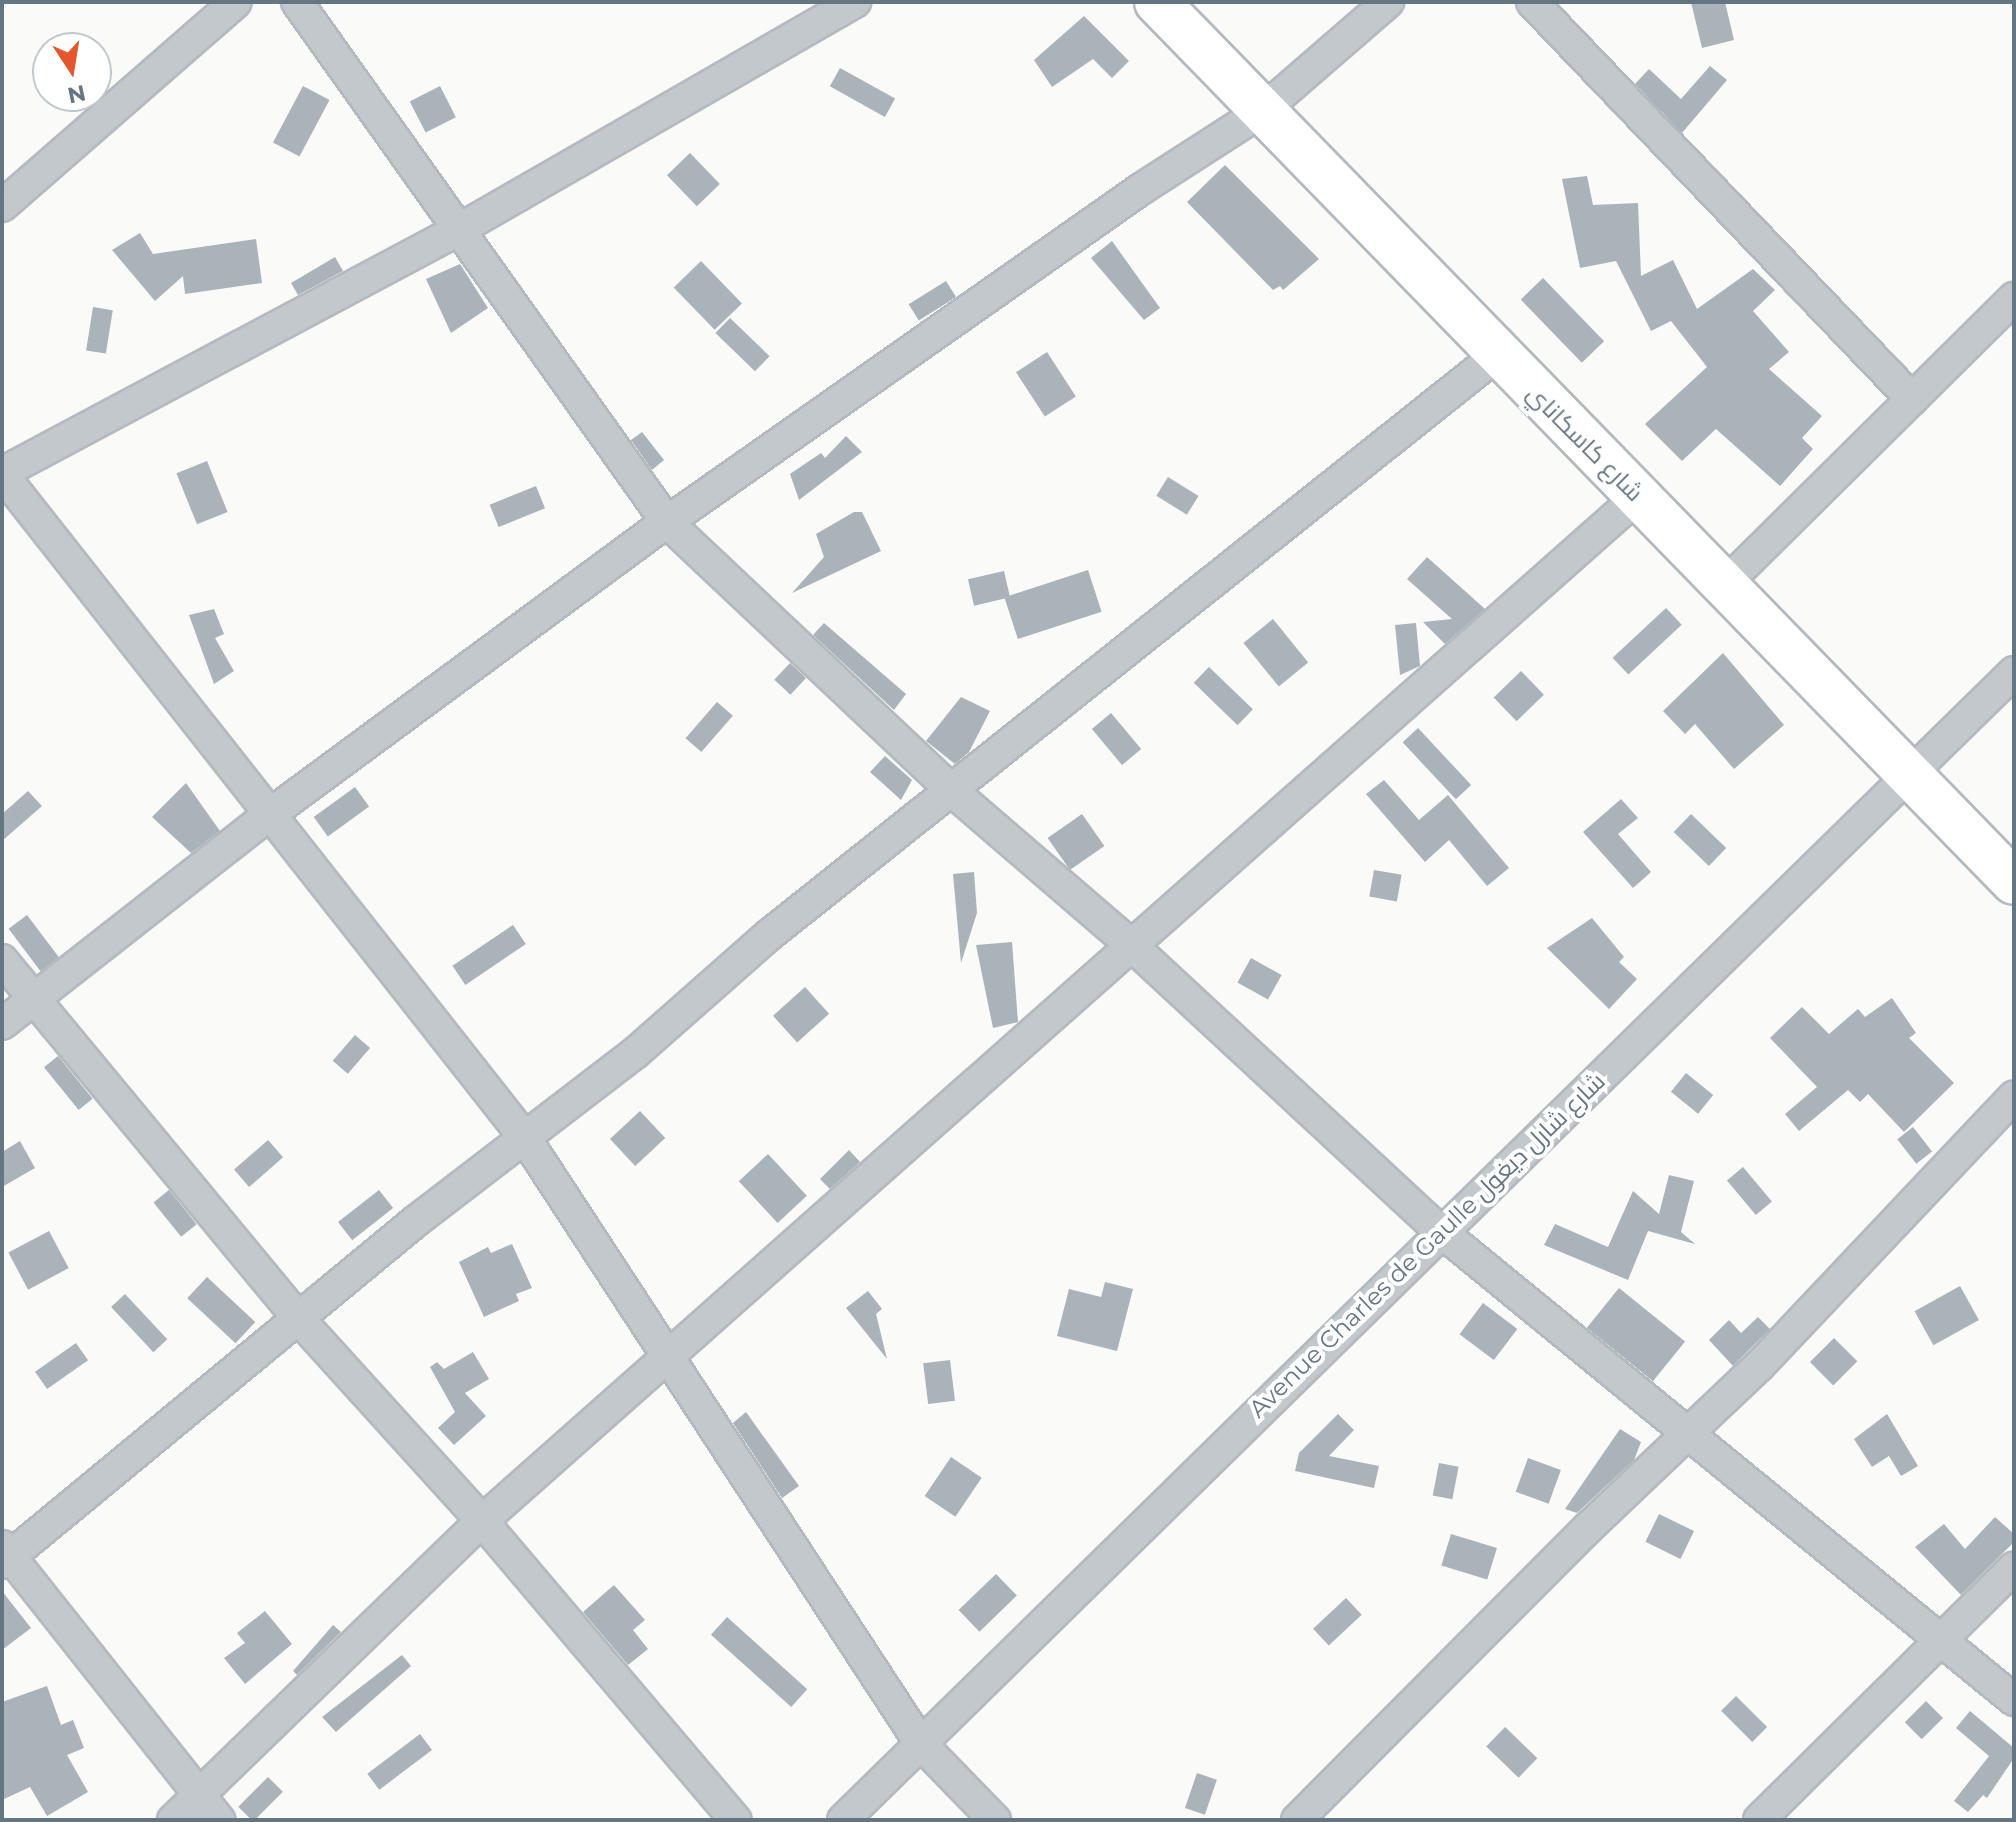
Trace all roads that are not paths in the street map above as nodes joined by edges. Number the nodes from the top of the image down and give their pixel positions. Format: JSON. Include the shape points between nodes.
{"nodes":[{"id":1,"x":236,"y":2,"type":"edge"},
{"id":2,"x":297,"y":2,"type":"edge"},
{"id":3,"x":855,"y":2,"type":"edge"},
{"id":4,"x":1157,"y":2,"type":"edge"},
{"id":5,"x":1388,"y":2,"type":"edge"},
{"id":6,"x":1532,"y":2,"type":"edge"},
{"id":7,"x":1262,"y":111,"type":"junction"},
{"id":8,"x":2,"y":206,"type":"edge"},
{"id":9,"x":460,"y":229,"type":"junction"},
{"id":10,"x":2007,"y":318,"type":"edge"},
{"id":11,"x":1497,"y":355,"type":"junction"},
{"id":12,"x":1912,"y":399,"type":"junction"},
{"id":13,"x":2,"y":473,"type":"edge"},
{"id":14,"x":1639,"y":496,"type":"junction"},
{"id":15,"x":667,"y":522,"type":"junction"},
{"id":16,"x":1727,"y":582,"type":"junction"},
{"id":17,"x":2014,"y":672,"type":"edge"},
{"id":18,"x":1911,"y":774,"type":"junction"},
{"id":19,"x":952,"y":791,"type":"junction"},
{"id":20,"x":269,"y":815,"type":"junction"},
{"id":21,"x":2014,"y":882,"type":"edge"},
{"id":22,"x":1129,"y":943,"type":"junction"},
{"id":23,"x":2,"y":960,"type":"edge"},
{"id":24,"x":33,"y":999,"type":"junction"},
{"id":25,"x":2,"y":1024,"type":"edge"},
{"id":26,"x":2014,"y":1096,"type":"edge"},
{"id":27,"x":525,"y":1138,"type":"junction"},
{"id":28,"x":1439,"y":1230,"type":"junction"},
{"id":29,"x":298,"y":1318,"type":"junction"},
{"id":30,"x":668,"y":1353,"type":"junction"},
{"id":31,"x":1687,"y":1435,"type":"junction"},
{"id":32,"x":482,"y":1521,"type":"junction"},
{"id":33,"x":5,"y":1555,"type":"edge"},
{"id":34,"x":2014,"y":1568,"type":"edge"},
{"id":35,"x":1941,"y":1640,"type":"junction"},
{"id":36,"x":2014,"y":1700,"type":"edge"},
{"id":37,"x":921,"y":1744,"type":"junction"},
{"id":38,"x":198,"y":1796,"type":"junction"},
{"id":39,"x":173,"y":1820,"type":"edge"},
{"id":40,"x":219,"y":1820,"type":"edge"},
{"id":41,"x":736,"y":1820,"type":"edge"},
{"id":42,"x":843,"y":1820,"type":"edge"},
{"id":43,"x":995,"y":1820,"type":"edge"},
{"id":44,"x":1297,"y":1820,"type":"edge"},
{"id":45,"x":1759,"y":1820,"type":"edge"}],
"edges":[{"from":1,"to":8,"type":"street"},
{"from":2,"to":9,"type":"street"},
{"from":3,"to":9,"type":"street"},
{"from":4,"to":7,"type":"street","name":"شارع كاسكاناي"},
{"from":5,"to":7,"type":"street"},
{"from":6,"to":12,"type":"street"},
{"from":7,"to":11,"type":"street","name":"شارع كاسكاناي"},
{"from":7,"to":15,"type":"street","via":[[1128,198]]},
{"from":9,"to":13,"type":"street"},
{"from":9,"to":15,"type":"street"},
{"from":10,"to":12,"type":"street"},
{"from":11,"to":14,"type":"street","name":"شارع كاسكاناي"},
{"from":11,"to":19,"type":"street"},
{"from":12,"to":16,"type":"street"},
{"from":13,"to":20,"type":"street"},
{"from":14,"to":16,"type":"street","name":"شارع كاسكاناي"},
{"from":14,"to":22,"type":"street"},
{"from":15,"to":19,"type":"street"},
{"from":15,"to":20,"type":"street"},
{"from":16,"to":18,"type":"street","name":"شارع كاسكاناي"},
{"from":17,"to":18,"type":"street","name":"Avenue Charles de Gaulle شارع شارل ديغول"},
{"from":18,"to":21,"type":"street","name":"شارع كاسكاناي"},
{"from":18,"to":28,"type":"street","name":"Avenue Charles de Gaulle شارع شارل ديغول"},
{"from":19,"to":22,"type":"street"},
{"from":19,"to":27,"type":"street"},
{"from":20,"to":24,"type":"street"},
{"from":20,"to":27,"type":"street"},
{"from":22,"to":28,"type":"street"},
{"from":22,"to":30,"type":"street"},
{"from":23,"to":24,"type":"street"},
{"from":24,"to":25,"type":"street"},
{"from":24,"to":29,"type":"street"},
{"from":26,"to":31,"type":"street","via":[[1868,1255]]},
{"from":27,"to":29,"type":"street"},
{"from":27,"to":30,"type":"street"},
{"from":28,"to":31,"type":"street"},
{"from":28,"to":37,"type":"street","name":"Avenue Charles de Gaulle شارع شارل ديغول"},
{"from":29,"to":32,"type":"street"},
{"from":29,"to":33,"type":"street"},
{"from":30,"to":32,"type":"street"},
{"from":30,"to":37,"type":"street"},
{"from":31,"to":35,"type":"street"},
{"from":31,"to":44,"type":"street"},
{"from":32,"to":38,"type":"street"},
{"from":32,"to":41,"type":"street"},
{"from":33,"to":38,"type":"street"},
{"from":34,"to":35,"type":"street"},
{"from":35,"to":36,"type":"street"},
{"from":35,"to":45,"type":"street"},
{"from":37,"to":42,"type":"street","name":"Avenue Charles de Gaulle شارع شارل ديغول"},
{"from":37,"to":43,"type":"street"},
{"from":38,"to":39,"type":"street"},
{"from":38,"to":40,"type":"street"}]}
